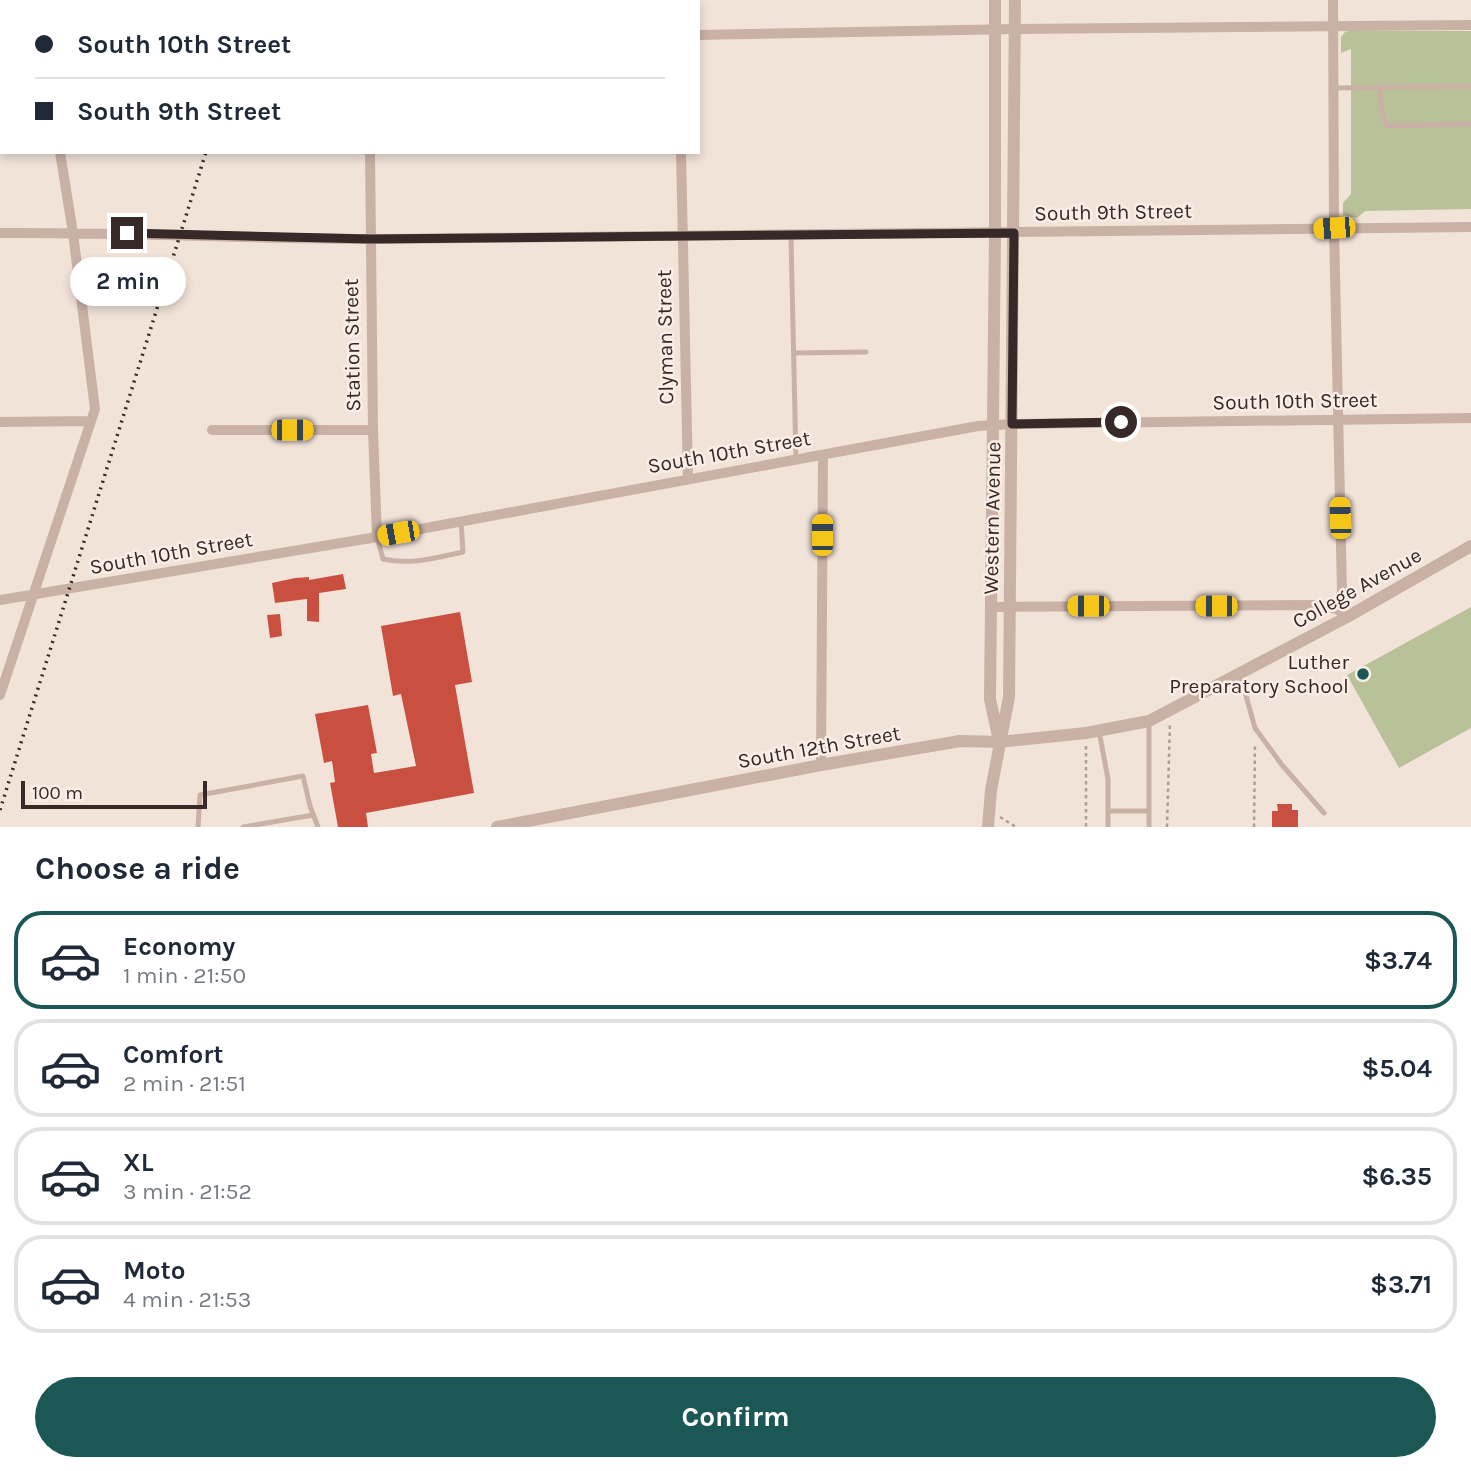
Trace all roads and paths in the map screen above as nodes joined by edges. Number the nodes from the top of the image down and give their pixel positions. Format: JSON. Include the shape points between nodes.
{"nodes":[{"id":1,"x":995,"y":0,"type":"edge"},
{"id":2,"x":1015,"y":0,"type":"edge"},
{"id":3,"x":1333,"y":0,"type":"edge"},
{"id":4,"x":1334,"y":25,"type":"junction"},
{"id":5,"x":1471,"y":25,"type":"edge"},
{"id":6,"x":995,"y":29,"type":"junction"},
{"id":7,"x":1015,"y":29,"type":"junction"},
{"id":8,"x":700,"y":35,"type":"edge"},
{"id":9,"x":1471,"y":86,"type":"edge"},
{"id":10,"x":1380,"y":87,"type":"junction"},
{"id":11,"x":1334,"y":88,"type":"junction"},
{"id":12,"x":1471,"y":124,"type":"edge"},
{"id":13,"x":60,"y":154,"type":"edge"},
{"id":14,"x":370,"y":154,"type":"edge"},
{"id":15,"x":681,"y":154,"type":"edge"},
{"id":16,"x":1471,"y":227,"type":"edge"},
{"id":17,"x":1334,"y":228,"type":"junction"},
{"id":18,"x":0,"y":233,"type":"edge"},
{"id":19,"x":73,"y":233,"type":"junction"},
{"id":20,"x":1014,"y":233,"type":"junction"},
{"id":21,"x":995,"y":234,"type":"junction"},
{"id":22,"x":791,"y":237,"type":"junction"},
{"id":23,"x":682,"y":238,"type":"junction"},
{"id":24,"x":370,"y":239,"type":"junction"},
{"id":25,"x":866,"y":352,"type":"dead end"},
{"id":26,"x":794,"y":353,"type":"junction"},
{"id":27,"x":1471,"y":418,"type":"edge"},
{"id":28,"x":1337,"y":419,"type":"junction"},
{"id":29,"x":90,"y":421,"type":"junction"},
{"id":30,"x":0,"y":422,"type":"edge"},
{"id":31,"x":1012,"y":424,"type":"junction"},
{"id":32,"x":992,"y":425,"type":"junction"},
{"id":33,"x":212,"y":430,"type":"dead end"},
{"id":34,"x":373,"y":430,"type":"junction"},
{"id":35,"x":823,"y":455,"type":"junction"},
{"id":36,"x":796,"y":460,"type":"junction"},
{"id":37,"x":688,"y":479,"type":"junction"},
{"id":38,"x":461,"y":521,"type":"junction"},
{"id":39,"x":377,"y":537,"type":"junction"},
{"id":40,"x":1471,"y":546,"type":"edge"},
{"id":41,"x":35,"y":594,"type":"junction"},
{"id":42,"x":0,"y":600,"type":"edge"},
{"id":43,"x":991,"y":607,"type":"junction"},
{"id":44,"x":1011,"y":607,"type":"junction"},
{"id":45,"x":1342,"y":613,"type":"junction"},
{"id":46,"x":1240,"y":674,"type":"junction"},
{"id":47,"x":0,"y":695,"type":"edge"},
{"id":48,"x":1170,"y":711,"type":"junction"},
{"id":49,"x":1149,"y":721,"type":"junction"},
{"id":50,"x":1255,"y":728,"type":"junction"},
{"id":51,"x":1092,"y":732,"type":"junction"},
{"id":52,"x":999,"y":742,"type":"junction"},
{"id":53,"x":821,"y":765,"type":"junction"},
{"id":54,"x":1108,"y":811,"type":"junction"},
{"id":55,"x":1149,"y":811,"type":"junction"},
{"id":56,"x":1324,"y":813,"type":"dead end"},
{"id":57,"x":313,"y":816,"type":"junction"},
{"id":58,"x":198,"y":827,"type":"edge"},
{"id":59,"x":243,"y":827,"type":"edge"},
{"id":60,"x":318,"y":827,"type":"edge"},
{"id":61,"x":497,"y":827,"type":"edge"},
{"id":62,"x":988,"y":827,"type":"edge"},
{"id":63,"x":1086,"y":827,"type":"edge"},
{"id":64,"x":1108,"y":827,"type":"edge"},
{"id":65,"x":1149,"y":827,"type":"edge"},
{"id":66,"x":1167,"y":827,"type":"edge"},
{"id":67,"x":1254,"y":827,"type":"edge"}],
"edges":[{"from":1,"to":6,"type":"street","name":"Western Avenue"},
{"from":2,"to":7,"type":"street","name":"Western Avenue"},
{"from":3,"to":4,"type":"street"},
{"from":4,"to":5,"type":"street"},
{"from":4,"to":7,"type":"street"},
{"from":4,"to":11,"type":"street"},
{"from":6,"to":7,"type":"street"},
{"from":6,"to":8,"type":"street"},
{"from":6,"to":21,"type":"street","name":"Western Avenue"},
{"from":7,"to":20,"type":"street","name":"Western Avenue"},
{"from":9,"to":10,"type":"lane"},
{"from":10,"to":11,"type":"lane"},
{"from":10,"to":12,"type":"lane","via":[[1387,126]]},
{"from":11,"to":17,"type":"street"},
{"from":13,"to":19,"type":"street"},
{"from":14,"to":24,"type":"street","name":"Station Street"},
{"from":15,"to":23,"type":"street","name":"Clyman Street"},
{"from":16,"to":17,"type":"street","name":"South 9th Street"},
{"from":17,"to":20,"type":"street","name":"South 9th Street"},
{"from":17,"to":28,"type":"street"},
{"from":18,"to":19,"type":"street","name":"South 9th Street"},
{"from":19,"to":24,"type":"street","name":"South 9th Street"},
{"from":19,"to":29,"type":"street","via":[[95,409]]},
{"from":20,"to":21,"type":"street","name":"South 9th Street"},
{"from":20,"to":31,"type":"street","name":"Western Avenue"},
{"from":21,"to":22,"type":"street","name":"South 9th Street"},
{"from":21,"to":32,"type":"street","name":"Western Avenue"},
{"from":22,"to":23,"type":"street","name":"South 9th Street"},
{"from":22,"to":26,"type":"lane"},
{"from":23,"to":24,"type":"street","name":"South 9th Street"},
{"from":23,"to":37,"type":"street","name":"Clyman Street"},
{"from":24,"to":34,"type":"street","name":"Station Street"},
{"from":25,"to":26,"type":"lane"},
{"from":26,"to":36,"type":"lane"},
{"from":27,"to":28,"type":"street","name":"South 10th Street"},
{"from":28,"to":31,"type":"street","name":"South 10th Street"},
{"from":28,"to":45,"type":"street"},
{"from":29,"to":30,"type":"street"},
{"from":29,"to":41,"type":"street"},
{"from":31,"to":32,"type":"street","name":"South 10th Street"},
{"from":31,"to":44,"type":"street","name":"Western Avenue"},
{"from":32,"to":35,"type":"street","name":"South 10th Street"},
{"from":32,"to":43,"type":"street","name":"Western Avenue"},
{"from":33,"to":34,"type":"street"},
{"from":34,"to":39,"type":"street","name":"Station Street"},
{"from":35,"to":36,"type":"street","name":"South 10th Street"},
{"from":35,"to":53,"type":"street"},
{"from":36,"to":37,"type":"street","name":"South 10th Street"},
{"from":37,"to":38,"type":"street","name":"South 10th Street"},
{"from":38,"to":39,"type":"street","name":"South 10th Street"},
{"from":38,"to":39,"type":"lane","via":[[463,552],[430,559],[401,563],[383,559]]},
{"from":39,"to":41,"type":"street","name":"South 10th Street"},
{"from":40,"to":45,"type":"street","name":"College Avenue"},
{"from":41,"to":42,"type":"street","name":"South 10th Street"},
{"from":41,"to":47,"type":"street"},
{"from":43,"to":44,"type":"street"},
{"from":43,"to":52,"type":"street","name":"Western Avenue","via":[[990,699]]},
{"from":44,"to":45,"type":"street","via":[[1319,605]]},
{"from":44,"to":52,"type":"street","name":"Western Avenue","via":[[1009,697]]},
{"from":45,"to":46,"type":"street","name":"College Avenue"},
{"from":46,"to":48,"type":"street","name":"College Avenue"},
{"from":46,"to":50,"type":"lane"},
{"from":48,"to":49,"type":"street","name":"College Avenue"},
{"from":48,"to":66,"type":"path"},
{"from":49,"to":51,"type":"street","name":"South 12th Street"},
{"from":49,"to":55,"type":"lane"},
{"from":50,"to":56,"type":"lane"},
{"from":50,"to":67,"type":"path"},
{"from":51,"to":52,"type":"street","name":"South 12th Street"},
{"from":51,"to":54,"type":"lane","via":[[1108,779]]},
{"from":51,"to":63,"type":"path"},
{"from":52,"to":53,"type":"street","name":"South 12th Street","via":[[960,741]]},
{"from":52,"to":62,"type":"street","name":"Western Avenue"},
{"from":53,"to":61,"type":"street","name":"South 12th Street"},
{"from":54,"to":55,"type":"lane"},
{"from":54,"to":64,"type":"lane"},
{"from":55,"to":65,"type":"lane"},
{"from":57,"to":58,"type":"lane","via":[[303,776],[200,795]]},
{"from":57,"to":59,"type":"lane"},
{"from":57,"to":60,"type":"lane"}]}
